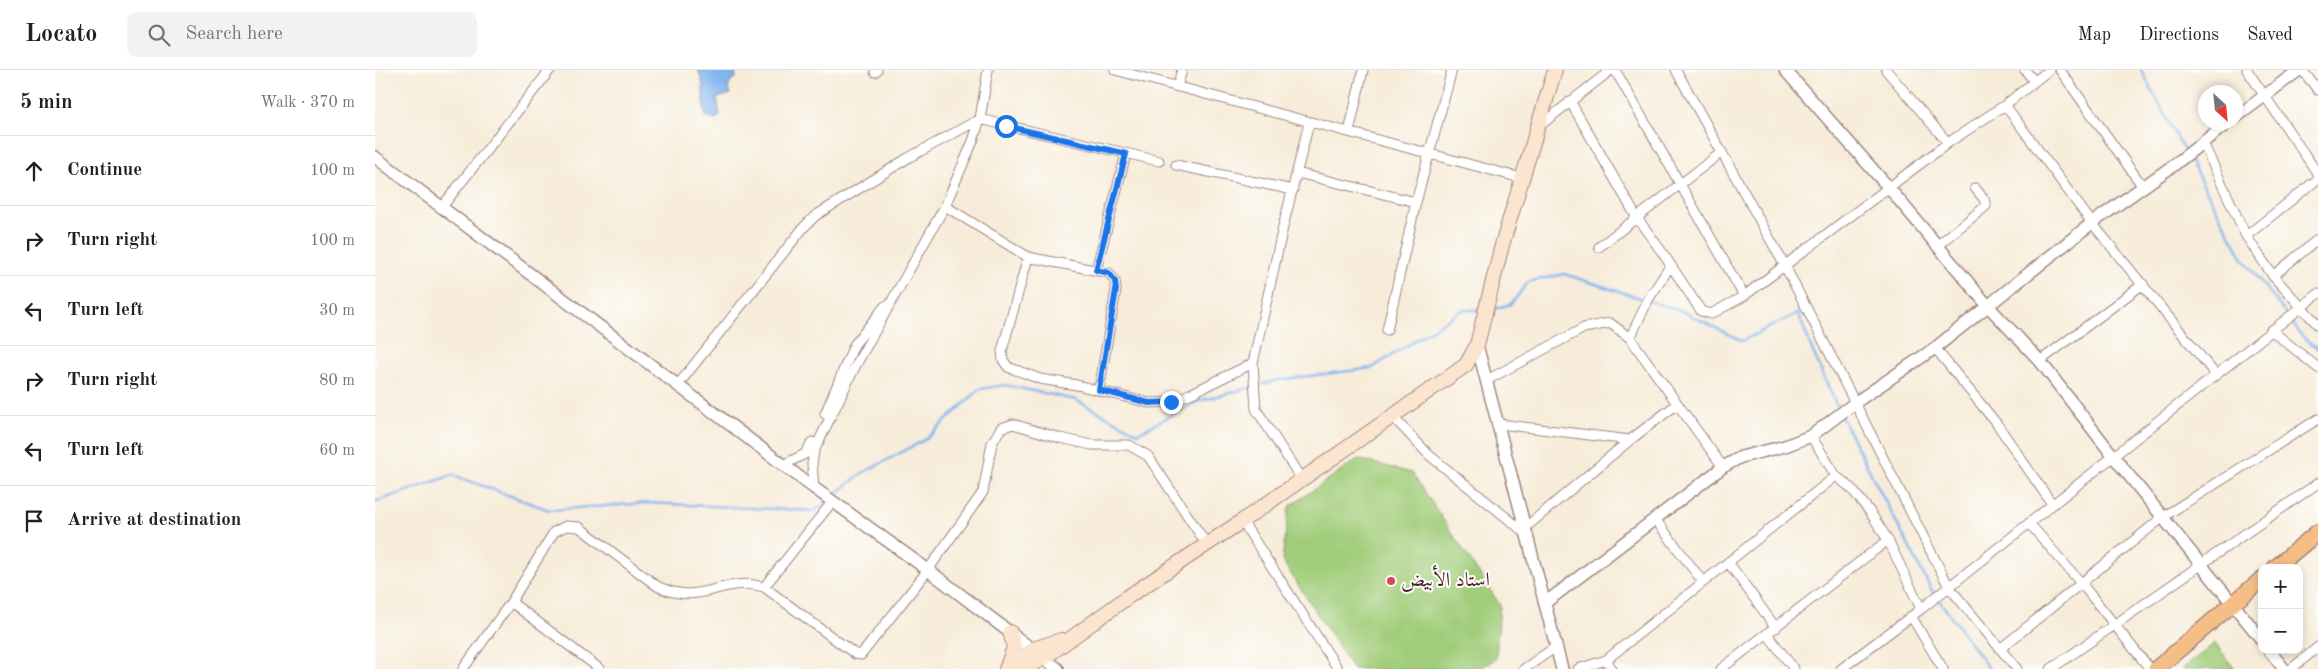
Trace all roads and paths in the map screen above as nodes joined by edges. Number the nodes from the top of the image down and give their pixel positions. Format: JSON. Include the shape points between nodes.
{"nodes":[{"id":1,"x":550,"y":70,"type":"edge"},
{"id":2,"x":988,"y":70,"type":"edge"},
{"id":3,"x":1115,"y":70,"type":"edge"},
{"id":4,"x":1182,"y":70,"type":"edge"},
{"id":5,"x":1363,"y":70,"type":"edge"},
{"id":6,"x":1452,"y":70,"type":"edge"},
{"id":7,"x":1555,"y":70,"type":"edge"},
{"id":8,"x":1611,"y":70,"type":"edge"},
{"id":9,"x":1615,"y":70,"type":"edge"},
{"id":10,"x":1675,"y":70,"type":"edge"},
{"id":11,"x":1785,"y":70,"type":"edge"},
{"id":12,"x":1886,"y":70,"type":"edge"},
{"id":13,"x":2025,"y":70,"type":"edge"},
{"id":14,"x":2049,"y":70,"type":"edge"},
{"id":15,"x":2059,"y":70,"type":"edge"},
{"id":16,"x":2247,"y":70,"type":"edge"},
{"id":17,"x":2301,"y":70,"type":"edge"},
{"id":18,"x":2034,"y":81,"type":"junction"},
{"id":19,"x":1177,"y":87,"type":"junction"},
{"id":20,"x":2318,"y":90,"type":"edge"},
{"id":21,"x":2265,"y":95,"type":"junction"},
{"id":22,"x":1570,"y":101,"type":"junction"},
{"id":23,"x":2005,"y":105,"type":"junction"},
{"id":24,"x":2243,"y":112,"type":"edge"},
{"id":25,"x":980,"y":119,"type":"junction"},
{"id":26,"x":1309,"y":123,"type":"junction"},
{"id":27,"x":1537,"y":127,"type":"junction"},
{"id":28,"x":2219,"y":130,"type":"edge"},
{"id":29,"x":1349,"y":132,"type":"junction"},
{"id":30,"x":1948,"y":143,"type":"junction"},
{"id":31,"x":2201,"y":144,"type":"junction"},
{"id":32,"x":1722,"y":152,"type":"junction"},
{"id":33,"x":1126,"y":154,"type":"junction"},
{"id":34,"x":1430,"y":154,"type":"junction"},
{"id":35,"x":375,"y":157,"type":"edge"},
{"id":36,"x":1159,"y":161,"type":"dead end"},
{"id":37,"x":1176,"y":165,"type":"dead end"},
{"id":38,"x":1297,"y":173,"type":"junction"},
{"id":39,"x":2318,"y":174,"type":"edge"},
{"id":40,"x":1521,"y":178,"type":"junction"},
{"id":41,"x":2318,"y":179,"type":"edge"},
{"id":42,"x":1680,"y":183,"type":"junction"},
{"id":43,"x":2143,"y":187,"type":"junction"},
{"id":44,"x":1889,"y":188,"type":"junction"},
{"id":45,"x":1975,"y":188,"type":"dead end"},
{"id":46,"x":1293,"y":190,"type":"junction"},
{"id":47,"x":1416,"y":202,"type":"junction"},
{"id":48,"x":945,"y":206,"type":"junction"},
{"id":49,"x":441,"y":208,"type":"junction"},
{"id":50,"x":1637,"y":218,"type":"junction"},
{"id":51,"x":2092,"y":223,"type":"junction"},
{"id":52,"x":2246,"y":236,"type":"junction"},
{"id":53,"x":2318,"y":239,"type":"edge"},
{"id":54,"x":1937,"y":245,"type":"junction"},
{"id":55,"x":1599,"y":247,"type":"dead end"},
{"id":56,"x":1029,"y":257,"type":"junction"},
{"id":57,"x":1671,"y":265,"type":"junction"},
{"id":58,"x":1785,"y":266,"type":"junction"},
{"id":59,"x":1096,"y":270,"type":"junction"},
{"id":60,"x":2273,"y":276,"type":"junction"},
{"id":61,"x":2143,"y":284,"type":"junction"},
{"id":62,"x":2318,"y":294,"type":"edge"},
{"id":63,"x":895,"y":295,"type":"junction"},
{"id":64,"x":1744,"y":296,"type":"junction"},
{"id":65,"x":1988,"y":306,"type":"junction"},
{"id":66,"x":2299,"y":308,"type":"junction"},
{"id":67,"x":2318,"y":325,"type":"edge"},
{"id":68,"x":2274,"y":328,"type":"junction"},
{"id":69,"x":1387,"y":330,"type":"dead end"},
{"id":70,"x":1630,"y":338,"type":"junction"},
{"id":71,"x":1477,"y":345,"type":"junction"},
{"id":72,"x":1935,"y":348,"type":"junction"},
{"id":73,"x":2040,"y":361,"type":"junction"},
{"id":74,"x":1253,"y":363,"type":"junction"},
{"id":75,"x":2318,"y":368,"type":"edge"},
{"id":76,"x":2215,"y":374,"type":"junction"},
{"id":77,"x":1487,"y":380,"type":"junction"},
{"id":78,"x":677,"y":386,"type":"junction"},
{"id":79,"x":1099,"y":390,"type":"junction"},
{"id":80,"x":1853,"y":404,"type":"junction"},
{"id":81,"x":1676,"y":405,"type":"junction"},
{"id":82,"x":1393,"y":417,"type":"junction"},
{"id":83,"x":2318,"y":419,"type":"edge"},
{"id":84,"x":1499,"y":424,"type":"junction"},
{"id":85,"x":1811,"y":436,"type":"junction"},
{"id":86,"x":1630,"y":440,"type":"junction"},
{"id":87,"x":2114,"y":456,"type":"junction"},
{"id":88,"x":783,"y":465,"type":"junction"},
{"id":89,"x":1723,"y":467,"type":"junction"},
{"id":90,"x":1836,"y":476,"type":"junction"},
{"id":91,"x":1302,"y":480,"type":"junction"},
{"id":92,"x":2318,"y":483,"type":"edge"},
{"id":93,"x":814,"y":488,"type":"junction"},
{"id":94,"x":833,"y":501,"type":"junction"},
{"id":95,"x":2052,"y":504,"type":"junction"},
{"id":96,"x":2163,"y":517,"type":"junction"},
{"id":97,"x":1655,"y":519,"type":"junction"},
{"id":98,"x":1242,"y":521,"type":"junction"},
{"id":99,"x":2029,"y":522,"type":"junction"},
{"id":100,"x":1527,"y":531,"type":"junction"},
{"id":101,"x":2318,"y":532,"type":"edge"},
{"id":102,"x":1888,"y":540,"type":"junction"},
{"id":103,"x":1207,"y":544,"type":"junction"},
{"id":104,"x":1728,"y":562,"type":"junction"},
{"id":105,"x":2201,"y":564,"type":"junction"},
{"id":106,"x":2280,"y":564,"type":"edge"},
{"id":107,"x":928,"y":570,"type":"junction"},
{"id":108,"x":1703,"y":582,"type":"junction"},
{"id":109,"x":2258,"y":582,"type":"edge"},
{"id":110,"x":2081,"y":583,"type":"junction"},
{"id":111,"x":1949,"y":586,"type":"junction"},
{"id":112,"x":764,"y":587,"type":"junction"},
{"id":113,"x":511,"y":602,"type":"junction"},
{"id":114,"x":2233,"y":602,"type":"junction"},
{"id":115,"x":1545,"y":603,"type":"junction"},
{"id":116,"x":1924,"y":607,"type":"junction"},
{"id":117,"x":1911,"y":616,"type":"junction"},
{"id":118,"x":2115,"y":624,"type":"junction"},
{"id":119,"x":1776,"y":628,"type":"junction"},
{"id":120,"x":1010,"y":632,"type":"junction"},
{"id":121,"x":1768,"y":635,"type":"junction"},
{"id":122,"x":2258,"y":635,"type":"edge"},
{"id":123,"x":1071,"y":636,"type":"junction"},
{"id":124,"x":1557,"y":646,"type":"junction"},
{"id":125,"x":2318,"y":647,"type":"edge"},
{"id":126,"x":1033,"y":649,"type":"junction"},
{"id":127,"x":2000,"y":649,"type":"junction"},
{"id":128,"x":2272,"y":654,"type":"edge"},
{"id":129,"x":1044,"y":658,"type":"junction"},
{"id":130,"x":1606,"y":660,"type":"junction"},
{"id":131,"x":1007,"y":668,"type":"edge"},
{"id":132,"x":463,"y":669,"type":"edge"},
{"id":133,"x":600,"y":669,"type":"edge"},
{"id":134,"x":1024,"y":669,"type":"edge"},
{"id":135,"x":1058,"y":669,"type":"edge"},
{"id":136,"x":1338,"y":669,"type":"edge"},
{"id":137,"x":1524,"y":669,"type":"edge"},
{"id":138,"x":1562,"y":669,"type":"edge"},
{"id":139,"x":1578,"y":669,"type":"edge"},
{"id":140,"x":1612,"y":669,"type":"edge"},
{"id":141,"x":1721,"y":669,"type":"edge"},
{"id":142,"x":1794,"y":669,"type":"edge"},
{"id":143,"x":1841,"y":669,"type":"edge"},
{"id":144,"x":1943,"y":669,"type":"edge"},
{"id":145,"x":2017,"y":669,"type":"edge"},
{"id":146,"x":2051,"y":669,"type":"edge"},
{"id":147,"x":2150,"y":669,"type":"edge"},
{"id":148,"x":2156,"y":669,"type":"edge"},
{"id":149,"x":2284,"y":669,"type":"edge"},
{"id":150,"x":2291,"y":669,"type":"edge"}],
"edges":[{"from":1,"to":49,"type":"street"},
{"from":2,"to":25,"type":"street"},
{"from":3,"to":19,"type":"street"},
{"from":4,"to":19,"type":"street"},
{"from":5,"to":29,"type":"street"},
{"from":6,"to":34,"type":"street"},
{"from":7,"to":27,"type":"main road"},
{"from":8,"to":22,"type":"street"},
{"from":9,"to":42,"type":"street"},
{"from":10,"to":32,"type":"street"},
{"from":11,"to":44,"type":"street"},
{"from":12,"to":30,"type":"street"},
{"from":13,"to":18,"type":"street"},
{"from":14,"to":18,"type":"street"},
{"from":15,"to":43,"type":"street"},
{"from":16,"to":21,"type":"street"},
{"from":17,"to":20,"type":"street"},
{"from":17,"to":21,"type":"street"},
{"from":18,"to":23,"type":"street"},
{"from":19,"to":26,"type":"street"},
{"from":21,"to":24,"type":"street"},
{"from":21,"to":39,"type":"street"},
{"from":22,"to":27,"type":"street"},
{"from":22,"to":50,"type":"street"},
{"from":23,"to":30,"type":"street"},
{"from":23,"to":51,"type":"street"},
{"from":25,"to":33,"type":"street"},
{"from":25,"to":48,"type":"street"},
{"from":25,"to":78,"type":"street","via":[[908,158],[815,216]]},
{"from":26,"to":29,"type":"street"},
{"from":26,"to":38,"type":"street"},
{"from":27,"to":40,"type":"main road"},
{"from":28,"to":31,"type":"street"},
{"from":29,"to":34,"type":"street"},
{"from":30,"to":44,"type":"street"},
{"from":31,"to":43,"type":"street"},
{"from":31,"to":52,"type":"street"},
{"from":32,"to":42,"type":"street"},
{"from":32,"to":58,"type":"street"},
{"from":33,"to":36,"type":"street"},
{"from":33,"to":59,"type":"street"},
{"from":34,"to":40,"type":"street"},
{"from":34,"to":47,"type":"street"},
{"from":35,"to":49,"type":"street"},
{"from":37,"to":46,"type":"street"},
{"from":38,"to":46,"type":"street"},
{"from":38,"to":47,"type":"street"},
{"from":40,"to":71,"type":"main road"},
{"from":41,"to":52,"type":"street"},
{"from":42,"to":50,"type":"street"},
{"from":42,"to":64,"type":"street"},
{"from":43,"to":51,"type":"street"},
{"from":44,"to":54,"type":"street"},
{"from":44,"to":58,"type":"street"},
{"from":45,"to":54,"type":"street","via":[[1986,206]]},
{"from":46,"to":74,"type":"street"},
{"from":47,"to":69,"type":"street"},
{"from":48,"to":56,"type":"street"},
{"from":48,"to":63,"type":"street"},
{"from":49,"to":78,"type":"street"},
{"from":50,"to":55,"type":"street"},
{"from":50,"to":57,"type":"street"},
{"from":51,"to":61,"type":"street"},
{"from":51,"to":65,"type":"street"},
{"from":52,"to":60,"type":"street"},
{"from":53,"to":60,"type":"street"},
{"from":54,"to":65,"type":"street"},
{"from":56,"to":59,"type":"street"},
{"from":56,"to":79,"type":"street","via":[[1002,351],[1003,360],[1008,367],[1040,379]]},
{"from":57,"to":64,"type":"street","via":[[1706,314]]},
{"from":57,"to":70,"type":"street"},
{"from":58,"to":64,"type":"street"},
{"from":58,"to":80,"type":"street"},
{"from":59,"to":79,"type":"street","via":[[1109,273],[1115,281],[1116,290]]},
{"from":60,"to":66,"type":"street"},
{"from":61,"to":73,"type":"street"},
{"from":61,"to":76,"type":"street"},
{"from":62,"to":66,"type":"street"},
{"from":63,"to":88,"type":"street","via":[[854,346],[809,448],[799,459]]},
{"from":63,"to":93,"type":"street","via":[[813,451]]},
{"from":65,"to":72,"type":"street"},
{"from":65,"to":73,"type":"street"},
{"from":66,"to":67,"type":"street"},
{"from":66,"to":68,"type":"street"},
{"from":68,"to":75,"type":"street"},
{"from":68,"to":76,"type":"street"},
{"from":70,"to":77,"type":"street","via":[[1610,323],[1584,328]]},
{"from":70,"to":81,"type":"street"},
{"from":71,"to":77,"type":"street"},
{"from":71,"to":82,"type":"main road","via":[[1466,366]]},
{"from":72,"to":80,"type":"street"},
{"from":72,"to":95,"type":"street","via":[[1997,424]]},
{"from":73,"to":87,"type":"street"},
{"from":74,"to":79,"type":"street","via":[[1171,402],[1149,403]]},
{"from":74,"to":91,"type":"street","via":[[1256,409]]},
{"from":76,"to":87,"type":"street"},
{"from":77,"to":84,"type":"street"},
{"from":78,"to":88,"type":"street"},
{"from":80,"to":85,"type":"street"},
{"from":80,"to":111,"type":"street"},
{"from":81,"to":86,"type":"street"},
{"from":81,"to":89,"type":"street"},
{"from":82,"to":91,"type":"main road"},
{"from":82,"to":100,"type":"street","via":[[1429,455]]},
{"from":83,"to":96,"type":"street"},
{"from":84,"to":86,"type":"street"},
{"from":84,"to":100,"type":"street"},
{"from":85,"to":89,"type":"street","via":[[1741,457]]},
{"from":85,"to":90,"type":"street"},
{"from":86,"to":100,"type":"street"},
{"from":87,"to":95,"type":"street"},
{"from":87,"to":96,"type":"street"},
{"from":88,"to":93,"type":"street"},
{"from":89,"to":97,"type":"street"},
{"from":90,"to":102,"type":"street","via":[[1861,500]]},
{"from":90,"to":104,"type":"street"},
{"from":91,"to":98,"type":"main road"},
{"from":92,"to":105,"type":"street"},
{"from":93,"to":94,"type":"street"},
{"from":94,"to":107,"type":"street"},
{"from":94,"to":112,"type":"street"},
{"from":95,"to":99,"type":"street"},
{"from":96,"to":105,"type":"street"},
{"from":96,"to":110,"type":"street"},
{"from":97,"to":108,"type":"street"},
{"from":97,"to":115,"type":"street"},
{"from":98,"to":103,"type":"main road"},
{"from":98,"to":136,"type":"street"},
{"from":99,"to":110,"type":"street"},
{"from":99,"to":111,"type":"street"},
{"from":100,"to":115,"type":"street"},
{"from":101,"to":106,"type":"main road"},
{"from":102,"to":116,"type":"street"},
{"from":102,"to":119,"type":"street"},
{"from":103,"to":107,"type":"street","via":[[1148,456],[1140,450],[1129,445],[1092,445],[1013,424],[1001,428],[992,442],[983,492]]},
{"from":103,"to":123,"type":"main road"},
{"from":104,"to":108,"type":"street"},
{"from":104,"to":119,"type":"street"},
{"from":105,"to":114,"type":"street"},
{"from":105,"to":118,"type":"street"},
{"from":107,"to":112,"type":"street","via":[[861,655],[855,654]]},
{"from":107,"to":120,"type":"street"},
{"from":108,"to":130,"type":"street"},
{"from":109,"to":114,"type":"main road"},
{"from":110,"to":118,"type":"street"},
{"from":110,"to":127,"type":"street"},
{"from":111,"to":116,"type":"street"},
{"from":111,"to":127,"type":"street"},
{"from":112,"to":113,"type":"street","via":[[750,583],[734,584],[690,595],[671,593],[579,527],[567,526],[554,532]]},
{"from":113,"to":132,"type":"street"},
{"from":113,"to":133,"type":"street"},
{"from":114,"to":122,"type":"street"},
{"from":114,"to":148,"type":"main road"},
{"from":115,"to":124,"type":"street"},
{"from":116,"to":117,"type":"street"},
{"from":117,"to":143,"type":"street"},
{"from":117,"to":144,"type":"street"},
{"from":118,"to":146,"type":"street"},
{"from":118,"to":147,"type":"street"},
{"from":119,"to":121,"type":"street"},
{"from":120,"to":126,"type":"street"},
{"from":120,"to":131,"type":"main road","via":[[1014,646]]},
{"from":121,"to":141,"type":"street"},
{"from":121,"to":142,"type":"street"},
{"from":123,"to":126,"type":"main road"},
{"from":123,"to":129,"type":"main road"},
{"from":124,"to":137,"type":"street"},
{"from":124,"to":138,"type":"street"},
{"from":125,"to":150,"type":"street"},
{"from":126,"to":129,"type":"street"},
{"from":126,"to":131,"type":"main road"},
{"from":127,"to":145,"type":"street"},
{"from":128,"to":149,"type":"street"},
{"from":129,"to":134,"type":"main road"},
{"from":129,"to":135,"type":"street"},
{"from":130,"to":139,"type":"street"},
{"from":130,"to":140,"type":"street"}]}
